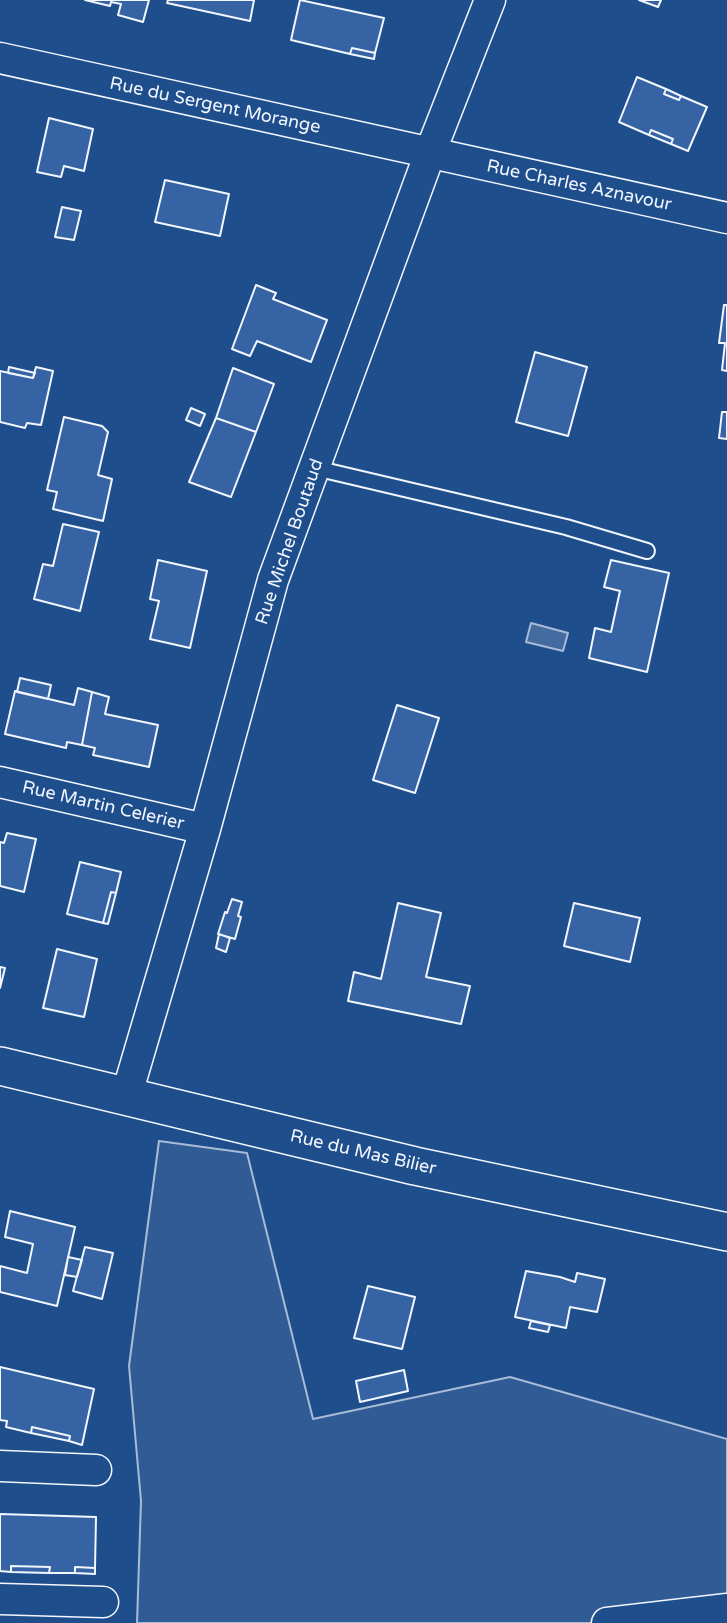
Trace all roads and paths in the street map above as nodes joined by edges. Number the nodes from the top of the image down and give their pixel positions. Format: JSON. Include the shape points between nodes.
{"nodes":[{"id":1,"x":490,"y":0,"type":"edge"},
{"id":2,"x":0,"y":58,"type":"edge"},
{"id":3,"x":430,"y":153,"type":"junction"},
{"id":4,"x":727,"y":218,"type":"edge"},
{"id":5,"x":315,"y":468,"type":"junction"},
{"id":6,"x":647,"y":551,"type":"dead end"},
{"id":7,"x":0,"y":782,"type":"edge"},
{"id":8,"x":205,"y":829,"type":"junction"},
{"id":9,"x":0,"y":1066,"type":"edge"},
{"id":10,"x":126,"y":1097,"type":"junction"},
{"id":11,"x":727,"y":1232,"type":"edge"},
{"id":12,"x":0,"y":1466,"type":"edge"},
{"id":13,"x":96,"y":1471,"type":"dead end"},
{"id":14,"x":0,"y":1599,"type":"edge"},
{"id":15,"x":103,"y":1602,"type":"dead end"},
{"id":16,"x":727,"y":1609,"type":"edge"},
{"id":17,"x":607,"y":1623,"type":"edge"}],
"edges":[{"from":1,"to":3,"type":"street","name":"Rue Michel Boutaud"},
{"from":2,"to":3,"type":"street","name":"Rue du Sergent Morange"},
{"from":3,"to":4,"type":"street","name":"Rue Charles Aznavour"},
{"from":3,"to":5,"type":"street","name":"Rue Michel Boutaud"},
{"from":5,"to":6,"type":"lane","via":[[566,527]]},
{"from":5,"to":8,"type":"street","name":"Rue Michel Boutaud","via":[[273,580]]},
{"from":7,"to":8,"type":"street","name":"Rue Martin Celerier"},
{"from":8,"to":10,"type":"street","name":"Rue Michel Boutaud"},
{"from":9,"to":10,"type":"street","name":"Rue du Mas Bilier"},
{"from":10,"to":11,"type":"street","name":"Rue du Mas Bilier","via":[[415,1166]]},
{"from":12,"to":13,"type":"street"},
{"from":14,"to":15,"type":"street"},
{"from":16,"to":17,"type":"street"}]}
